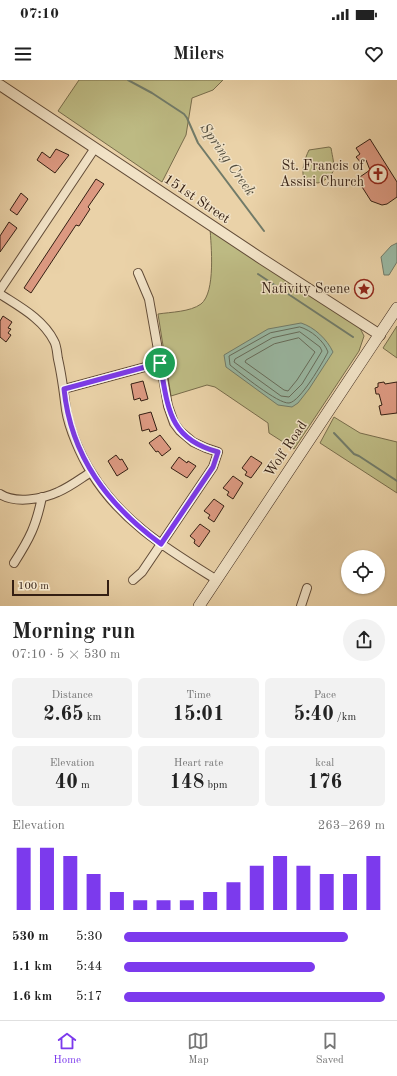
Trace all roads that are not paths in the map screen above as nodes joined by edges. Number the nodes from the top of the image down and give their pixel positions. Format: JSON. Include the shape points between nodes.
{"nodes":[{"id":1,"x":0,"y":84,"type":"edge"},
{"id":2,"x":95,"y":148,"type":"junction"},
{"id":3,"x":138,"y":273,"type":"dead end"},
{"id":4,"x":0,"y":290,"type":"edge"},
{"id":5,"x":0,"y":294,"type":"edge"},
{"id":6,"x":397,"y":308,"type":"edge"},
{"id":7,"x":380,"y":335,"type":"junction"},
{"id":8,"x":160,"y":363,"type":"junction"},
{"id":9,"x":64,"y":389,"type":"junction"},
{"id":10,"x":91,"y":472,"type":"junction"},
{"id":11,"x":0,"y":494,"type":"edge"},
{"id":12,"x":42,"y":497,"type":"junction"},
{"id":13,"x":161,"y":544,"type":"junction"},
{"id":14,"x":14,"y":563,"type":"dead end"},
{"id":15,"x":133,"y":580,"type":"dead end"},
{"id":16,"x":217,"y":580,"type":"junction"},
{"id":17,"x":307,"y":588,"type":"dead end"},
{"id":18,"x":199,"y":606,"type":"edge"},
{"id":19,"x":301,"y":606,"type":"edge"}],
"edges":[{"from":1,"to":2,"type":"street","name":"151st Street"},
{"from":2,"to":4,"type":"street"},
{"from":2,"to":7,"type":"street","name":"151st Street"},
{"from":3,"to":8,"type":"street","via":[[149,299]]},
{"from":5,"to":9,"type":"street","via":[[33,316],[55,342]]},
{"from":6,"to":7,"type":"main road","name":"Wolf Road"},
{"from":7,"to":16,"type":"main road","name":"Wolf Road"},
{"from":8,"to":9,"type":"street"},
{"from":8,"to":13,"type":"street","via":[[174,423],[193,442],[218,452],[213,467]]},
{"from":9,"to":10,"type":"street","via":[[66,412],[77,445]]},
{"from":10,"to":12,"type":"street","via":[[58,492]]},
{"from":10,"to":13,"type":"street","via":[[120,509],[141,530]]},
{"from":11,"to":12,"type":"street","via":[[23,500]]},
{"from":12,"to":14,"type":"street","via":[[29,540]]},
{"from":13,"to":15,"type":"street","via":[[142,572]]},
{"from":13,"to":16,"type":"street"},
{"from":16,"to":18,"type":"main road","name":"Wolf Road"},
{"from":17,"to":19,"type":"street"}]}
